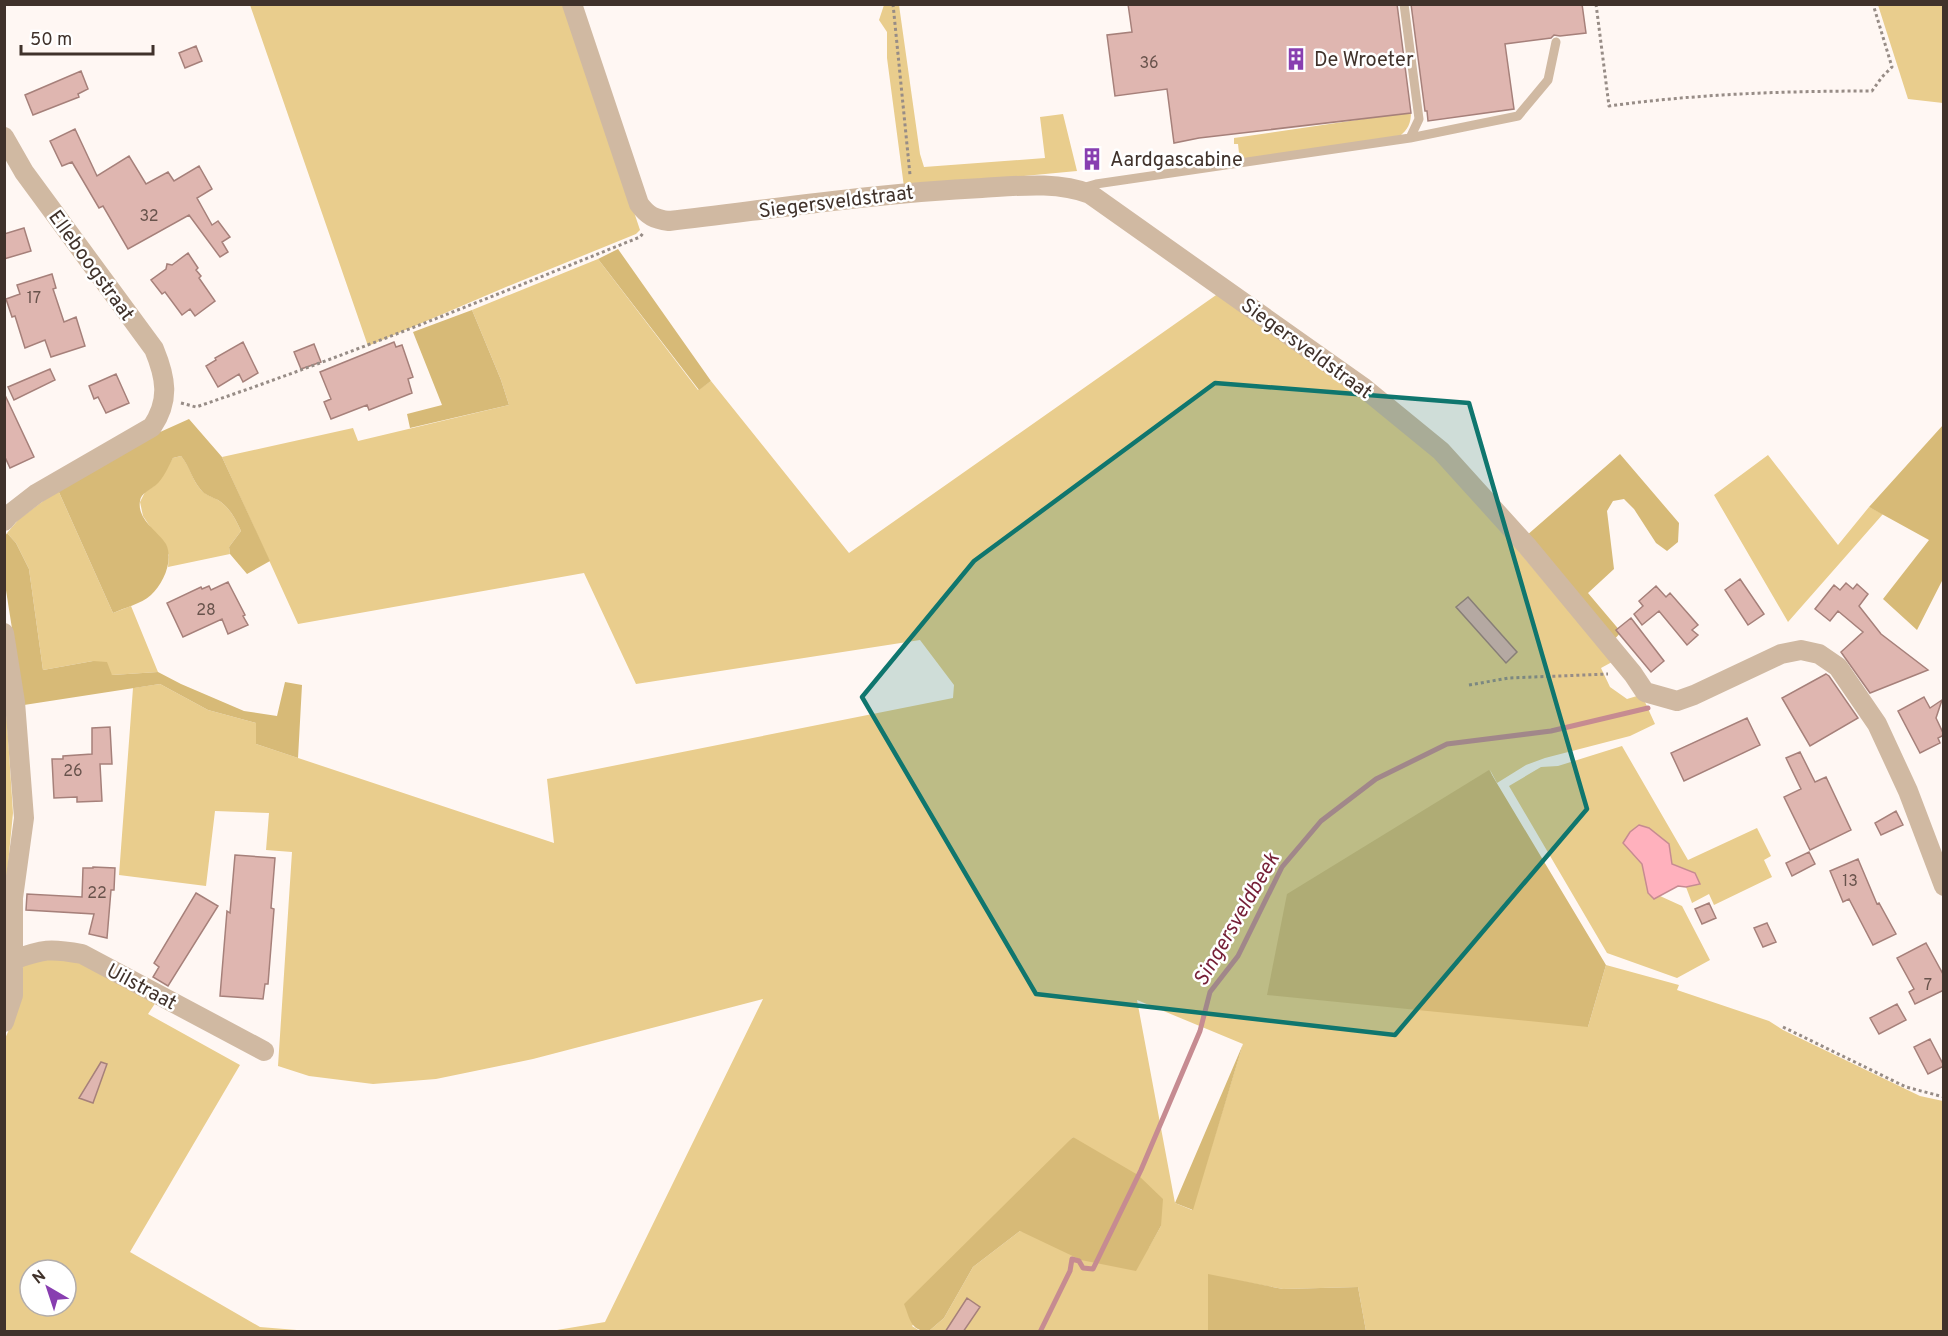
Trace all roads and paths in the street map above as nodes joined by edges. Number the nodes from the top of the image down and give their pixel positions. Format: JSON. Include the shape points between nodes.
{"nodes":[{"id":1,"x":572,"y":4,"type":"edge"},
{"id":2,"x":893,"y":4,"type":"edge"},
{"id":3,"x":1404,"y":4,"type":"edge"},
{"id":4,"x":1596,"y":4,"type":"edge"},
{"id":5,"x":1873,"y":4,"type":"edge"},
{"id":6,"x":1556,"y":42,"type":"dead end"},
{"id":7,"x":4,"y":137,"type":"edge"},
{"id":8,"x":1410,"y":138,"type":"junction"},
{"id":9,"x":1077,"y":189,"type":"junction"},
{"id":10,"x":912,"y":191,"type":"junction"},
{"id":11,"x":655,"y":220,"type":"junction"},
{"id":12,"x":164,"y":399,"type":"junction"},
{"id":13,"x":4,"y":521,"type":"edge"},
{"id":14,"x":4,"y":633,"type":"edge"},
{"id":15,"x":1633,"y":674,"type":"junction"},
{"id":16,"x":1469,"y":685,"type":"dead end"},
{"id":17,"x":1944,"y":886,"type":"edge"},
{"id":18,"x":13,"y":960,"type":"junction"},
{"id":19,"x":4,"y":1022,"type":"edge"},
{"id":20,"x":1783,"y":1027,"type":"dead end"},
{"id":21,"x":264,"y":1051,"type":"dead end"},
{"id":22,"x":1944,"y":1097,"type":"edge"}],
"edges":[{"from":1,"to":11,"type":"street","via":[[639,204]]},
{"from":2,"to":10,"type":"path"},
{"from":3,"to":8,"type":"lane","via":[[1419,119]]},
{"from":4,"to":5,"type":"path","via":[[1609,106],[1791,91],[1872,91],[1892,67]]},
{"from":6,"to":8,"type":"lane","via":[[1548,80],[1518,116]]},
{"from":7,"to":12,"type":"street","name":"Elleboogstraat","via":[[24,172],[153,349],[162,370]]},
{"from":8,"to":9,"type":"lane"},
{"from":9,"to":10,"type":"street","name":"Siegersveldstraat","via":[[1020,186]]},
{"from":9,"to":15,"type":"street","name":"Siegersveldstraat","via":[[1100,201],[1364,388],[1441,451],[1527,546]]},
{"from":10,"to":11,"type":"street","name":"Siegersveldstraat"},
{"from":11,"to":12,"type":"path","via":[[640,237],[293,374],[196,407]]},
{"from":12,"to":13,"type":"street","via":[[152,427],[36,494]]},
{"from":14,"to":18,"type":"street","via":[[15,702],[24,818],[13,898]]},
{"from":15,"to":16,"type":"path","via":[[1509,678]]},
{"from":15,"to":17,"type":"street","name":"Siegersveldstraat","via":[[1645,692],[1677,701],[1781,654],[1801,650],[1819,654],[1838,667],[1877,724],[1908,791]]},
{"from":18,"to":19,"type":"street","via":[[13,995]]},
{"from":18,"to":21,"type":"street","name":"Uilstraat","via":[[56,949],[82,954]]},
{"from":20,"to":22,"type":"path","via":[[1906,1087]]}]}
